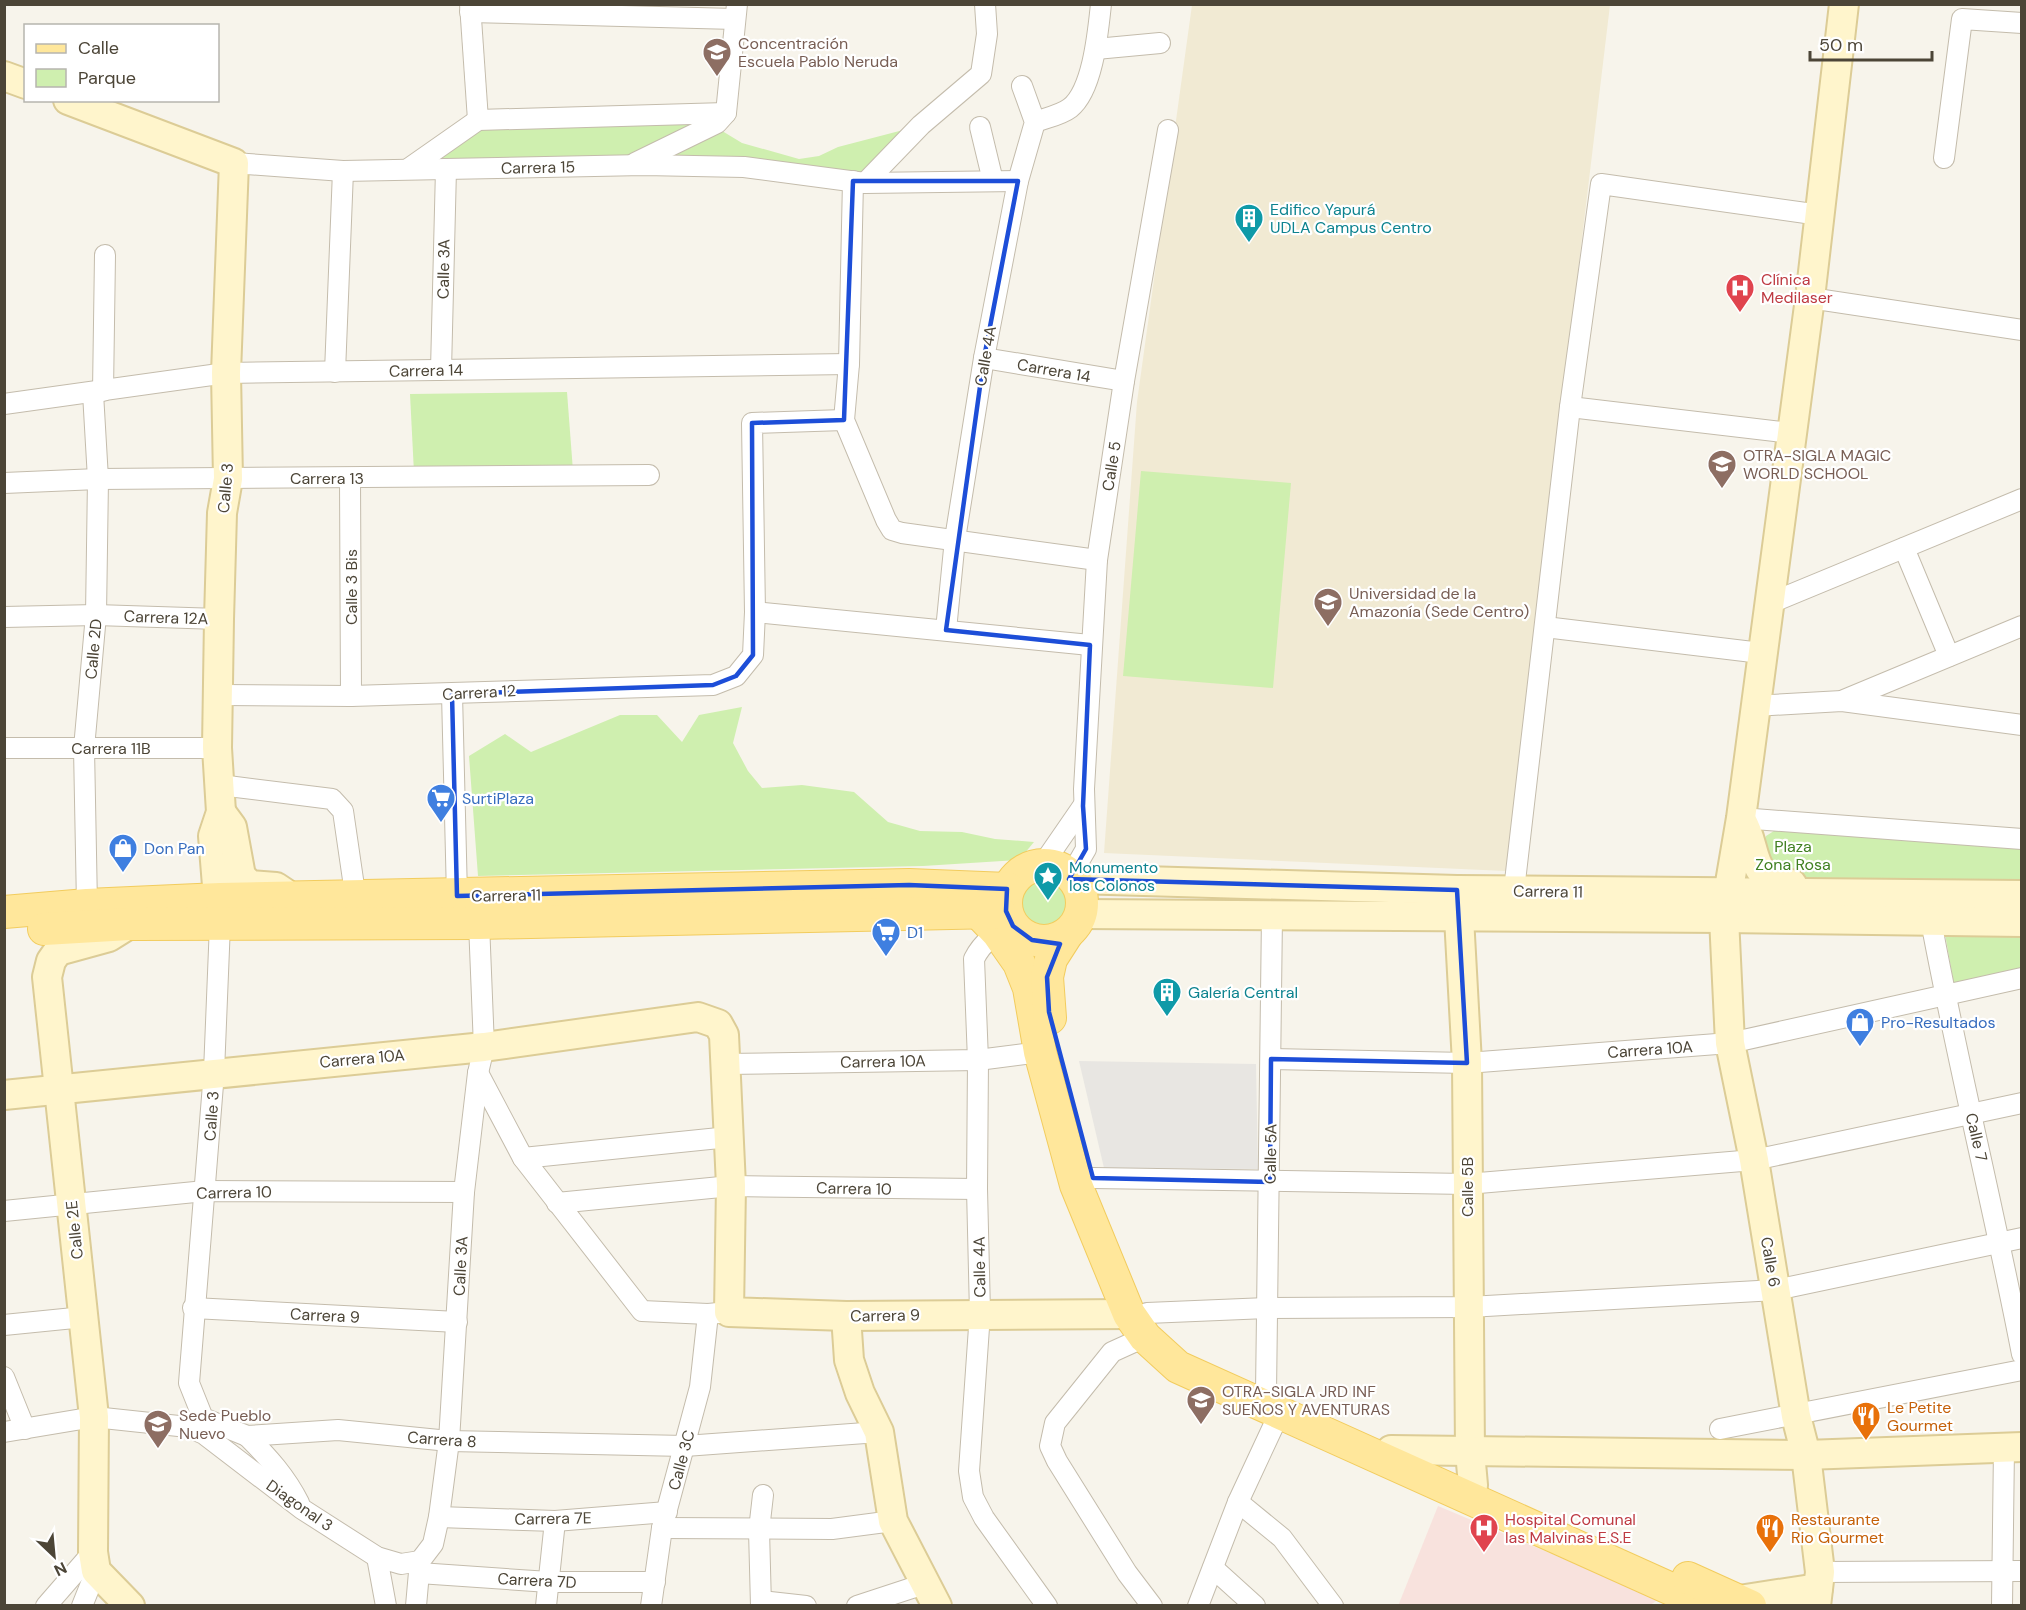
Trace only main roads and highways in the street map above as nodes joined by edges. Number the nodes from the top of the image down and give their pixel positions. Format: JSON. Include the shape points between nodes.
{"nodes":[{"id":1,"x":1844,"y":4,"type":"edge"},
{"id":2,"x":4,"y":76,"type":"edge"},
{"id":3,"x":24,"y":83,"type":"edge"},
{"id":4,"x":73,"y":102,"type":"edge"},
{"id":5,"x":234,"y":163,"type":"joint"},
{"id":6,"x":221,"y":798,"type":"junction"},
{"id":7,"x":1741,"y":818,"type":"junction"},
{"id":8,"x":1063,"y":873,"type":"junction"},
{"id":9,"x":1797,"y":893,"type":"junction"},
{"id":10,"x":2022,"y":895,"type":"edge"},
{"id":11,"x":295,"y":898,"type":"junction"},
{"id":12,"x":1458,"y":904,"type":"junction"},
{"id":13,"x":1726,"y":905,"type":"junction"},
{"id":14,"x":357,"y":909,"type":"junction"},
{"id":15,"x":220,"y":911,"type":"junction"},
{"id":16,"x":4,"y":912,"type":"edge"},
{"id":17,"x":130,"y":914,"type":"junction"},
{"id":18,"x":1001,"y":915,"type":"junction"},
{"id":19,"x":2022,"y":922,"type":"edge"},
{"id":20,"x":1074,"y":924,"type":"junction"},
{"id":21,"x":4,"y":932,"type":"edge"},
{"id":22,"x":718,"y":1023,"type":"joint"},
{"id":23,"x":60,"y":1088,"type":"junction"},
{"id":24,"x":4,"y":1095,"type":"edge"},
{"id":25,"x":718,"y":1313,"type":"joint"},
{"id":26,"x":846,"y":1317,"type":"junction"},
{"id":27,"x":1140,"y":1321,"type":"junction"},
{"id":28,"x":1273,"y":1404,"type":"junction"},
{"id":29,"x":2013,"y":1447,"type":"edge"},
{"id":30,"x":1391,"y":1450,"type":"junction"},
{"id":31,"x":1470,"y":1452,"type":"junction"},
{"id":32,"x":1806,"y":1455,"type":"junction"},
{"id":33,"x":1473,"y":1485,"type":"junction"},
{"id":34,"x":1818,"y":1589,"type":"edge"},
{"id":35,"x":931,"y":1595,"type":"edge"},
{"id":36,"x":1731,"y":1604,"type":"edge"},
{"id":37,"x":130,"y":1605,"type":"edge"}],
"edges":[{"from":1,"to":7,"type":"main road","name":"Calle 6","via":[[1810,298]]},
{"from":2,"to":3,"type":"main road"},
{"from":4,"to":5,"type":"main road","name":"Carrera 15"},
{"from":5,"to":6,"type":"main road","name":"Calle 3","via":[[226,373],[228,479],[222,513],[219,619],[217,748]]},
{"from":6,"to":11,"type":"main road","name":"Calle 3","via":[[232,827],[241,876],[250,885],[276,887]]},
{"from":6,"to":15,"type":"main road","name":"Calle 3","via":[[213,836]]},
{"from":7,"to":9,"type":"main road","via":[[1751,851],[1764,875],[1775,883],[1792,884]]},
{"from":7,"to":13,"type":"main road","name":"Calle 6"},
{"from":8,"to":12,"type":"main road","name":"Carrera 11"},
{"from":8,"to":18,"type":"main road","via":[[1029,868],[1016,876]]},
{"from":8,"to":20,"type":"main road","via":[[1081,890]]},
{"from":9,"to":10,"type":"main road","name":"Carrera 11"},
{"from":9,"to":13,"type":"main road","name":"Carrera 11"},
{"from":11,"to":14,"type":"main road","name":"Carrera 11"},
{"from":11,"to":15,"type":"main road","name":"Carrera 11"},
{"from":12,"to":13,"type":"main road","name":"Carrera 11"},
{"from":12,"to":13,"type":"main road","name":"Carrera 11","via":[[1514,890]]},
{"from":12,"to":20,"type":"main road","name":"Carrera 11"},
{"from":12,"to":31,"type":"main road","name":"Calle 5B","via":[[1467,1063]]},
{"from":13,"to":19,"type":"main road","name":"Carrera 11","via":[[1931,921]]},
{"from":13,"to":32,"type":"main road","name":"Calle 6","via":[[1730,1043]]},
{"from":14,"to":15,"type":"main road","name":"Carrera 11"},
{"from":14,"to":18,"type":"main road","name":"Carrera 11","via":[[479,923],[909,912]]},
{"from":14,"to":18,"type":"main road","name":"Carrera 11","via":[[457,896],[909,885]]},
{"from":15,"to":17,"type":"main road","name":"Carrera 11"},
{"from":16,"to":17,"type":"main road","name":"Carrera 11","via":[[87,905]]},
{"from":17,"to":21,"type":"main road","name":"Carrera 11"},
{"from":17,"to":23,"type":"main road","name":"Calle 2E","via":[[109,937],[58,951],[51,961],[47,977]]},
{"from":18,"to":20,"type":"main road","via":[[1032,940],[1044,941]]},
{"from":18,"to":27,"type":"main road","via":[[1029,988],[1040,1052],[1076,1185]]},
{"from":20,"to":27,"type":"main road","via":[[1051,959],[1047,977],[1049,1012],[1093,1178]]},
{"from":22,"to":23,"type":"main road","name":"Carrera 10A","via":[[698,1017],[481,1060],[214,1072]]},
{"from":22,"to":25,"type":"main road","name":"Calle 3C","via":[[724,1035],[731,1186]]},
{"from":23,"to":24,"type":"main road","name":"Carrera 10A"},
{"from":23,"to":37,"type":"main road","name":"Calle 2E","via":[[94,1417],[95,1561]]},
{"from":25,"to":26,"type":"main road","name":"Carrera 9"},
{"from":26,"to":27,"type":"main road","name":"Carrera 9","via":[[980,1313]]},
{"from":26,"to":35,"type":"main road","via":[[849,1360],[879,1432],[893,1521]]},
{"from":27,"to":28,"type":"main road"},
{"from":28,"to":30,"type":"main road"},
{"from":28,"to":36,"type":"main road"},
{"from":29,"to":32,"type":"main road"},
{"from":30,"to":31,"type":"main road"},
{"from":30,"to":33,"type":"main road"},
{"from":31,"to":32,"type":"main road"},
{"from":31,"to":33,"type":"main road","name":"Calle 5B"},
{"from":32,"to":34,"type":"main road","name":"Calle 6"},
{"from":33,"to":36,"type":"main road"},
{"from":34,"to":36,"type":"main road"}]}
